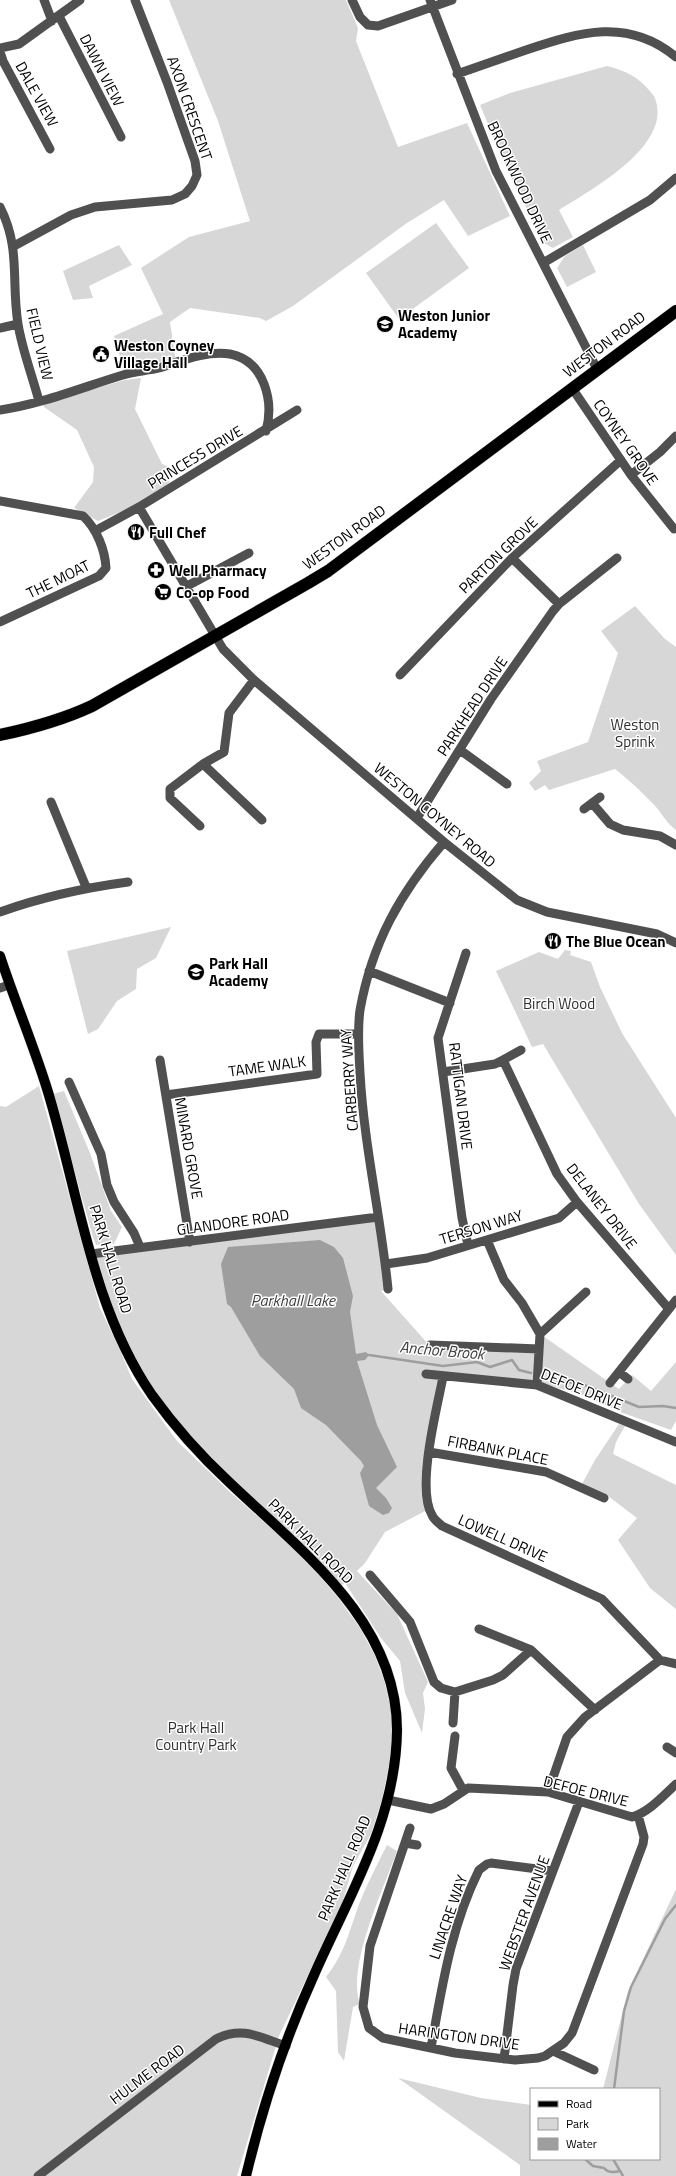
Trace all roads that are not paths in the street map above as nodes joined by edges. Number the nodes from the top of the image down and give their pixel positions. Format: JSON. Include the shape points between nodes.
{"nodes":[{"id":1,"x":44,"y":0,"type":"edge"},
{"id":2,"x":80,"y":0,"type":"edge"},
{"id":3,"x":135,"y":0,"type":"edge"},
{"id":4,"x":352,"y":0,"type":"edge"},
{"id":5,"x":452,"y":0,"type":"edge"},
{"id":6,"x":431,"y":4,"type":"edge"},
{"id":7,"x":55,"y":19,"type":"junction"},
{"id":8,"x":0,"y":48,"type":"edge"},
{"id":9,"x":0,"y":52,"type":"edge"},
{"id":10,"x":676,"y":57,"type":"edge"},
{"id":11,"x":457,"y":74,"type":"junction"},
{"id":12,"x":120,"y":137,"type":"dead end"},
{"id":13,"x":50,"y":149,"type":"dead end"},
{"id":14,"x":676,"y":178,"type":"edge"},
{"id":15,"x":0,"y":207,"type":"edge"},
{"id":16,"x":14,"y":246,"type":"junction"},
{"id":17,"x":543,"y":263,"type":"junction"},
{"id":18,"x":676,"y":311,"type":"edge"},
{"id":19,"x":18,"y":324,"type":"junction"},
{"id":20,"x":0,"y":328,"type":"edge"},
{"id":21,"x":598,"y":369,"type":"junction"},
{"id":22,"x":572,"y":388,"type":"junction"},
{"id":23,"x":39,"y":401,"type":"junction"},
{"id":24,"x":0,"y":410,"type":"edge"},
{"id":25,"x":297,"y":410,"type":"dead end"},
{"id":26,"x":266,"y":431,"type":"junction"},
{"id":27,"x":676,"y":436,"type":"edge"},
{"id":28,"x":621,"y":460,"type":"junction"},
{"id":29,"x":631,"y":475,"type":"junction"},
{"id":30,"x":0,"y":501,"type":"edge"},
{"id":31,"x":139,"y":507,"type":"junction"},
{"id":32,"x":674,"y":529,"type":"dead end"},
{"id":33,"x":95,"y":531,"type":"junction"},
{"id":34,"x":248,"y":553,"type":"dead end"},
{"id":35,"x":512,"y":558,"type":"junction"},
{"id":36,"x":617,"y":558,"type":"dead end"},
{"id":37,"x":187,"y":586,"type":"junction"},
{"id":38,"x":556,"y":607,"type":"junction"},
{"id":39,"x":0,"y":622,"type":"edge"},
{"id":40,"x":215,"y":637,"type":"junction"},
{"id":41,"x":400,"y":675,"type":"dead end"},
{"id":42,"x":254,"y":680,"type":"junction"},
{"id":43,"x":0,"y":734,"type":"edge"},
{"id":44,"x":460,"y":750,"type":"junction"},
{"id":45,"x":203,"y":764,"type":"junction"},
{"id":46,"x":507,"y":784,"type":"dead end"},
{"id":47,"x":600,"y":797,"type":"dead end"},
{"id":48,"x":51,"y":802,"type":"dead end"},
{"id":49,"x":592,"y":803,"type":"junction"},
{"id":50,"x":584,"y":808,"type":"dead end"},
{"id":51,"x":417,"y":818,"type":"junction"},
{"id":52,"x":262,"y":820,"type":"dead end"},
{"id":53,"x":200,"y":826,"type":"dead end"},
{"id":54,"x":444,"y":842,"type":"junction"},
{"id":55,"x":676,"y":845,"type":"edge"},
{"id":56,"x":128,"y":882,"type":"dead end"},
{"id":57,"x":86,"y":887,"type":"junction"},
{"id":58,"x":0,"y":912,"type":"edge"},
{"id":59,"x":676,"y":943,"type":"edge"},
{"id":60,"x":466,"y":953,"type":"dead end"},
{"id":61,"x":0,"y":956,"type":"edge"},
{"id":62,"x":369,"y":971,"type":"junction"},
{"id":63,"x":5,"y":987,"type":"edge"},
{"id":64,"x":450,"y":1003,"type":"junction"},
{"id":65,"x":358,"y":1034,"type":"junction"},
{"id":66,"x":521,"y":1050,"type":"dead end"},
{"id":67,"x":160,"y":1060,"type":"dead end"},
{"id":68,"x":503,"y":1060,"type":"junction"},
{"id":69,"x":443,"y":1072,"type":"junction"},
{"id":70,"x":69,"y":1082,"type":"dead end"},
{"id":71,"x":166,"y":1095,"type":"junction"},
{"id":72,"x":578,"y":1202,"type":"junction"},
{"id":73,"x":378,"y":1217,"type":"junction"},
{"id":74,"x":487,"y":1240,"type":"junction"},
{"id":75,"x":190,"y":1242,"type":"junction"},
{"id":76,"x":468,"y":1245,"type":"junction"},
{"id":77,"x":140,"y":1247,"type":"junction"},
{"id":78,"x":91,"y":1254,"type":"junction"},
{"id":79,"x":386,"y":1264,"type":"junction"},
{"id":80,"x":388,"y":1289,"type":"dead end"},
{"id":81,"x":586,"y":1292,"type":"dead end"},
{"id":82,"x":676,"y":1300,"type":"edge"},
{"id":83,"x":669,"y":1309,"type":"junction"},
{"id":84,"x":540,"y":1334,"type":"junction"},
{"id":85,"x":430,"y":1345,"type":"dead end"},
{"id":86,"x":539,"y":1349,"type":"junction"},
{"id":87,"x":619,"y":1372,"type":"junction"},
{"id":88,"x":426,"y":1374,"type":"dead end"},
{"id":89,"x":443,"y":1376,"type":"junction"},
{"id":90,"x":628,"y":1379,"type":"dead end"},
{"id":91,"x":610,"y":1383,"type":"dead end"},
{"id":92,"x":537,"y":1384,"type":"junction"},
{"id":93,"x":676,"y":1442,"type":"edge"},
{"id":94,"x":429,"y":1452,"type":"junction"},
{"id":95,"x":604,"y":1498,"type":"dead end"},
{"id":96,"x":370,"y":1575,"type":"dead end"},
{"id":97,"x":479,"y":1629,"type":"dead end"},
{"id":98,"x":531,"y":1650,"type":"junction"},
{"id":99,"x":660,"y":1660,"type":"junction"},
{"id":100,"x":676,"y":1664,"type":"edge"},
{"id":101,"x":454,"y":1692,"type":"junction"},
{"id":102,"x":595,"y":1710,"type":"junction"},
{"id":103,"x":453,"y":1723,"type":"dead end"},
{"id":104,"x":455,"y":1736,"type":"dead end"},
{"id":105,"x":667,"y":1747,"type":"dead end"},
{"id":106,"x":676,"y":1753,"type":"edge"},
{"id":107,"x":676,"y":1784,"type":"edge"},
{"id":108,"x":462,"y":1790,"type":"junction"},
{"id":109,"x":548,"y":1792,"type":"junction"},
{"id":110,"x":388,"y":1800,"type":"junction"},
{"id":111,"x":580,"y":1802,"type":"junction"},
{"id":112,"x":638,"y":1815,"type":"junction"},
{"id":113,"x":410,"y":1828,"type":"dead end"},
{"id":114,"x":405,"y":1843,"type":"junction"},
{"id":115,"x":417,"y":1845,"type":"dead end"},
{"id":116,"x":553,"y":1871,"type":"junction"},
{"id":117,"x":286,"y":2046,"type":"junction"},
{"id":118,"x":431,"y":2048,"type":"junction"},
{"id":119,"x":553,"y":2051,"type":"junction"},
{"id":120,"x":504,"y":2059,"type":"junction"},
{"id":121,"x":594,"y":2070,"type":"dead end"},
{"id":122,"x":38,"y":2176,"type":"edge"},
{"id":123,"x":246,"y":2176,"type":"edge"}],
"edges":[{"from":1,"to":7,"type":"street","name":"DAWN VIEW"},
{"from":2,"to":7,"type":"street"},
{"from":3,"to":16,"type":"street","name":"AXON CRESCENT","via":[[195,161],[197,175],[192,186],[185,194],[172,200],[95,207],[71,215]]},
{"from":4,"to":6,"type":"street","via":[[360,17],[368,25],[378,26]]},
{"from":5,"to":6,"type":"street"},
{"from":6,"to":11,"type":"street","name":"BROOKWOOD DRIVE"},
{"from":7,"to":8,"type":"street","via":[[19,44]]},
{"from":7,"to":12,"type":"street","name":"DAWN VIEW"},
{"from":9,"to":13,"type":"street","name":"DALE VIEW"},
{"from":10,"to":11,"type":"street","via":[[662,45],[642,36],[606,30],[565,37]]},
{"from":11,"to":17,"type":"street","name":"BROOKWOOD DRIVE","via":[[496,171]]},
{"from":14,"to":17,"type":"street","via":[[650,200]]},
{"from":15,"to":16,"type":"street"},
{"from":16,"to":19,"type":"street","name":"FIELD VIEW"},
{"from":17,"to":21,"type":"street","name":"BROOKWOOD DRIVE"},
{"from":18,"to":21,"type":"highway","name":"WESTON ROAD"},
{"from":19,"to":20,"type":"street"},
{"from":19,"to":23,"type":"street","name":"FIELD VIEW"},
{"from":21,"to":22,"type":"highway","name":"WESTON ROAD"},
{"from":22,"to":28,"type":"street","name":"COYNEY GROVE"},
{"from":22,"to":40,"type":"highway","name":"WESTON ROAD","via":[[328,571]]},
{"from":23,"to":24,"type":"street","name":"PRINCESS DRIVE"},
{"from":23,"to":26,"type":"street","name":"PRINCESS DRIVE","via":[[126,374],[203,355],[231,354],[244,360],[264,382],[269,398],[270,417]]},
{"from":25,"to":26,"type":"street","name":"PRINCESS DRIVE"},
{"from":26,"to":31,"type":"street","name":"PRINCESS DRIVE"},
{"from":27,"to":29,"type":"street"},
{"from":28,"to":29,"type":"street","name":"COYNEY GROVE"},
{"from":28,"to":35,"type":"street","name":"PARTON GROVE"},
{"from":29,"to":32,"type":"street","name":"COYNEY GROVE"},
{"from":30,"to":33,"type":"street","name":"THE MOAT","via":[[83,516]]},
{"from":31,"to":33,"type":"street","name":"PRINCESS DRIVE"},
{"from":31,"to":37,"type":"street","name":"WESTON COYNEY ROAD"},
{"from":33,"to":39,"type":"street","name":"THE MOAT","via":[[106,568],[99,576]]},
{"from":34,"to":37,"type":"street"},
{"from":35,"to":38,"type":"street"},
{"from":35,"to":41,"type":"street","name":"PARTON GROVE"},
{"from":36,"to":38,"type":"street","name":"PARKHEAD DRIVE"},
{"from":37,"to":40,"type":"street","name":"WESTON COYNEY ROAD"},
{"from":38,"to":44,"type":"street","name":"PARKHEAD DRIVE","via":[[491,699]]},
{"from":40,"to":42,"type":"street","name":"WESTON COYNEY ROAD","via":[[223,649]]},
{"from":40,"to":43,"type":"highway","name":"WESTON ROAD","via":[[71,716],[42,726]]},
{"from":42,"to":45,"type":"street","via":[[229,713],[224,752]]},
{"from":42,"to":51,"type":"street","name":"WESTON COYNEY ROAD"},
{"from":44,"to":46,"type":"street"},
{"from":44,"to":51,"type":"street","name":"PARKHEAD DRIVE"},
{"from":45,"to":52,"type":"street"},
{"from":45,"to":53,"type":"street","via":[[170,789],[170,798]]},
{"from":47,"to":49,"type":"street"},
{"from":48,"to":57,"type":"street"},
{"from":49,"to":50,"type":"street"},
{"from":49,"to":55,"type":"street","via":[[610,824],[623,830],[660,836]]},
{"from":51,"to":54,"type":"street","name":"WESTON COYNEY ROAD"},
{"from":54,"to":59,"type":"street","name":"WESTON COYNEY ROAD","via":[[512,896],[525,903],[547,912],[658,934]]},
{"from":54,"to":62,"type":"street","name":"CARBERRY WAY","via":[[406,890],[390,916]]},
{"from":56,"to":57,"type":"street"},
{"from":57,"to":58,"type":"street","via":[[37,899]]},
{"from":60,"to":64,"type":"street","name":"RATTIGAN DRIVE"},
{"from":61,"to":63,"type":"main road","name":"PARK HALL ROAD"},
{"from":62,"to":64,"type":"street"},
{"from":62,"to":65,"type":"street","name":"CARBERRY WAY","via":[[360,1010]]},
{"from":63,"to":78,"type":"main road","name":"PARK HALL ROAD","via":[[47,1091]]},
{"from":64,"to":69,"type":"street","name":"RATTIGAN DRIVE","via":[[438,1038]]},
{"from":65,"to":71,"type":"street","name":"TAME WALK","via":[[319,1034],[316,1042],[317,1074]]},
{"from":65,"to":73,"type":"street","name":"CARBERRY WAY","via":[[362,1099]]},
{"from":66,"to":68,"type":"street"},
{"from":67,"to":71,"type":"street","name":"MINARD GROVE"},
{"from":68,"to":69,"type":"street","via":[[496,1064]]},
{"from":68,"to":72,"type":"street","name":"DELANEY DRIVE","via":[[557,1174]]},
{"from":69,"to":76,"type":"street","name":"RATTIGAN DRIVE","via":[[462,1218]]},
{"from":70,"to":77,"type":"street","name":"PARK HALL ROAD","via":[[101,1154],[107,1185],[114,1202]]},
{"from":71,"to":75,"type":"street","name":"MINARD GROVE"},
{"from":72,"to":74,"type":"street","name":"TERSON WAY","via":[[559,1218]]},
{"from":72,"to":83,"type":"street","name":"DELANEY DRIVE"},
{"from":73,"to":75,"type":"street","name":"GLANDORE ROAD"},
{"from":73,"to":79,"type":"street","name":"CARBERRY WAY"},
{"from":74,"to":76,"type":"street","name":"TERSON WAY"},
{"from":74,"to":84,"type":"street","via":[[504,1280],[522,1302]]},
{"from":75,"to":77,"type":"street","name":"GLANDORE ROAD"},
{"from":76,"to":79,"type":"street","name":"TERSON WAY","via":[[427,1258]]},
{"from":77,"to":78,"type":"street","name":"GLANDORE ROAD"},
{"from":78,"to":110,"type":"main road","name":"PARK HALL ROAD","via":[[104,1297],[124,1346],[158,1403],[178,1429],[214,1467],[322,1569],[371,1637],[392,1688],[397,1726],[394,1779]]},
{"from":79,"to":80,"type":"street","name":"CARBERRY WAY"},
{"from":81,"to":84,"type":"street"},
{"from":82,"to":83,"type":"street"},
{"from":83,"to":87,"type":"street"},
{"from":84,"to":86,"type":"street"},
{"from":85,"to":86,"type":"street"},
{"from":86,"to":92,"type":"street"},
{"from":87,"to":90,"type":"street"},
{"from":87,"to":91,"type":"street"},
{"from":88,"to":89,"type":"street","name":"DEFOE DRIVE"},
{"from":89,"to":92,"type":"street","name":"DEFOE DRIVE"},
{"from":89,"to":94,"type":"street","name":"LOWELL DRIVE"},
{"from":92,"to":93,"type":"street","name":"DEFOE DRIVE"},
{"from":94,"to":95,"type":"street","name":"FIRBANK PLACE","via":[[546,1472]]},
{"from":94,"to":99,"type":"street","name":"LOWELL DRIVE","via":[[426,1472],[432,1517],[442,1526],[602,1599]]},
{"from":96,"to":101,"type":"street","via":[[410,1622],[434,1682],[441,1688]]},
{"from":97,"to":98,"type":"street"},
{"from":98,"to":101,"type":"street","via":[[503,1675]]},
{"from":98,"to":102,"type":"street"},
{"from":99,"to":100,"type":"street"},
{"from":99,"to":102,"type":"street"},
{"from":101,"to":103,"type":"street"},
{"from":102,"to":109,"type":"street","via":[[567,1738]]},
{"from":104,"to":108,"type":"street","via":[[451,1768]]},
{"from":105,"to":106,"type":"street"},
{"from":107,"to":112,"type":"street","name":"DEFOE DRIVE"},
{"from":108,"to":109,"type":"street","name":"DEFOE DRIVE","via":[[475,1787]]},
{"from":108,"to":110,"type":"street","via":[[444,1804],[431,1809]]},
{"from":109,"to":111,"type":"street","name":"DEFOE DRIVE"},
{"from":110,"to":117,"type":"main road","name":"PARK HALL ROAD","via":[[365,1866],[314,1973]]},
{"from":111,"to":112,"type":"street","name":"DEFOE DRIVE","via":[[632,1817]]},
{"from":111,"to":116,"type":"street","name":"WEBSTER AVENUE"},
{"from":112,"to":119,"type":"street","name":"HARINGTON DRIVE","via":[[644,1837],[643,1844],[572,2033]]},
{"from":113,"to":114,"type":"street","name":"HARINGTON DRIVE"},
{"from":114,"to":115,"type":"street"},
{"from":114,"to":118,"type":"street","name":"HARINGTON DRIVE","via":[[370,1946],[363,2007],[369,2028],[383,2038]]},
{"from":116,"to":118,"type":"street","name":"LINACRE WAY","via":[[491,1863],[479,1870],[445,1968]]},
{"from":116,"to":120,"type":"street","name":"WEBSTER AVENUE","via":[[516,1968]]},
{"from":117,"to":122,"type":"street","name":"HULME ROAD","via":[[249,2033],[231,2033],[216,2039]]},
{"from":117,"to":123,"type":"main road","name":"PARK HALL ROAD","via":[[263,2111]]},
{"from":118,"to":120,"type":"street","name":"HARINGTON DRIVE"},
{"from":119,"to":120,"type":"street","name":"HARINGTON DRIVE","via":[[538,2058]]},
{"from":119,"to":121,"type":"street"}]}
